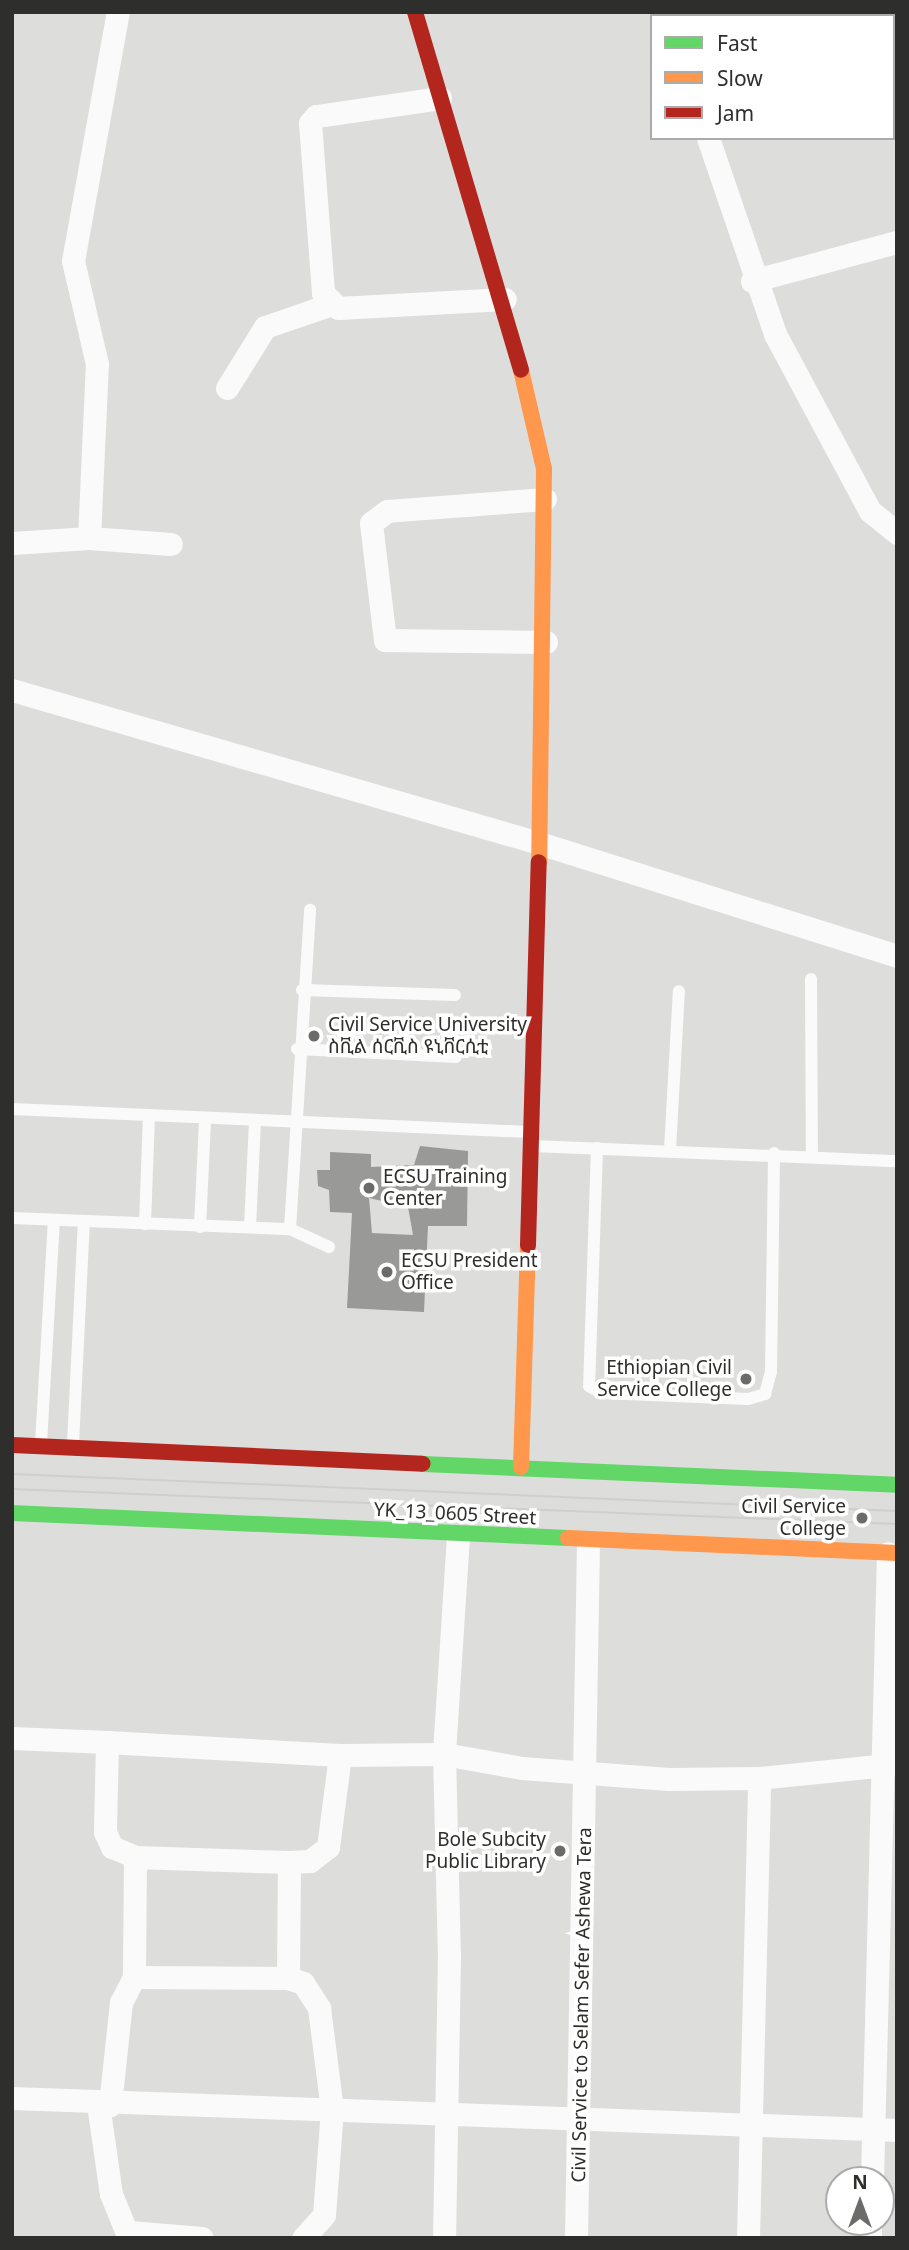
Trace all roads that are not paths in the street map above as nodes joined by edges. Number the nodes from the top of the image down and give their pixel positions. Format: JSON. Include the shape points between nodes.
{"nodes":[{"id":1,"x":118,"y":12,"type":"edge"},
{"id":2,"x":415,"y":12,"type":"edge"},
{"id":3,"x":440,"y":98,"type":"junction"},
{"id":4,"x":709,"y":140,"type":"edge"},
{"id":5,"x":897,"y":242,"type":"edge"},
{"id":6,"x":752,"y":281,"type":"junction"},
{"id":7,"x":505,"y":299,"type":"junction"},
{"id":8,"x":329,"y":305,"type":"junction"},
{"id":9,"x":227,"y":387,"type":"dead end"},
{"id":10,"x":545,"y":499,"type":"junction"},
{"id":11,"x":897,"y":533,"type":"edge"},
{"id":12,"x":89,"y":538,"type":"junction"},
{"id":13,"x":12,"y":543,"type":"edge"},
{"id":14,"x":171,"y":544,"type":"dead end"},
{"id":15,"x":546,"y":642,"type":"junction"},
{"id":16,"x":12,"y":690,"type":"edge"},
{"id":17,"x":539,"y":843,"type":"junction"},
{"id":18,"x":310,"y":910,"type":"dead end"},
{"id":19,"x":897,"y":956,"type":"edge"},
{"id":20,"x":811,"y":979,"type":"dead end"},
{"id":21,"x":302,"y":990,"type":"junction"},
{"id":22,"x":679,"y":991,"type":"dead end"},
{"id":23,"x":455,"y":995,"type":"dead end"},
{"id":24,"x":297,"y":1049,"type":"junction"},
{"id":25,"x":457,"y":1057,"type":"dead end"},
{"id":26,"x":12,"y":1109,"type":"edge"},
{"id":27,"x":149,"y":1115,"type":"junction"},
{"id":28,"x":205,"y":1119,"type":"junction"},
{"id":29,"x":295,"y":1120,"type":"junction"},
{"id":30,"x":255,"y":1121,"type":"junction"},
{"id":31,"x":532,"y":1139,"type":"junction"},
{"id":32,"x":597,"y":1148,"type":"junction"},
{"id":33,"x":670,"y":1150,"type":"junction"},
{"id":34,"x":774,"y":1153,"type":"junction"},
{"id":35,"x":812,"y":1155,"type":"junction"},
{"id":36,"x":897,"y":1161,"type":"edge"},
{"id":37,"x":12,"y":1218,"type":"edge"},
{"id":38,"x":54,"y":1220,"type":"junction"},
{"id":39,"x":85,"y":1222,"type":"junction"},
{"id":40,"x":145,"y":1224,"type":"junction"},
{"id":41,"x":200,"y":1227,"type":"junction"},
{"id":42,"x":250,"y":1227,"type":"junction"},
{"id":43,"x":290,"y":1229,"type":"junction"},
{"id":44,"x":328,"y":1247,"type":"dead end"},
{"id":45,"x":12,"y":1445,"type":"edge"},
{"id":46,"x":40,"y":1446,"type":"junction"},
{"id":47,"x":73,"y":1447,"type":"junction"},
{"id":48,"x":521,"y":1467,"type":"junction"},
{"id":49,"x":897,"y":1485,"type":"edge"},
{"id":50,"x":12,"y":1513,"type":"edge"},
{"id":51,"x":458,"y":1536,"type":"junction"},
{"id":52,"x":588,"y":1542,"type":"junction"},
{"id":53,"x":892,"y":1553,"type":"edge"},
{"id":54,"x":12,"y":1738,"type":"edge"},
{"id":55,"x":107,"y":1742,"type":"junction"},
{"id":56,"x":444,"y":1754,"type":"junction"},
{"id":57,"x":340,"y":1755,"type":"junction"},
{"id":58,"x":889,"y":1764,"type":"edge"},
{"id":59,"x":588,"y":1772,"type":"junction"},
{"id":60,"x":759,"y":1778,"type":"junction"},
{"id":61,"x":135,"y":1857,"type":"junction"},
{"id":62,"x":289,"y":1862,"type":"junction"},
{"id":63,"x":134,"y":1978,"type":"junction"},
{"id":64,"x":288,"y":1978,"type":"junction"},
{"id":65,"x":12,"y":2098,"type":"edge"},
{"id":66,"x":104,"y":2104,"type":"junction"},
{"id":67,"x":332,"y":2109,"type":"junction"},
{"id":68,"x":448,"y":2115,"type":"junction"},
{"id":69,"x":580,"y":2116,"type":"junction"},
{"id":70,"x":749,"y":2123,"type":"junction"},
{"id":71,"x":885,"y":2129,"type":"edge"},
{"id":72,"x":876,"y":2166,"type":"edge"},
{"id":73,"x":129,"y":2235,"type":"edge"},
{"id":74,"x":202,"y":2238,"type":"edge"},
{"id":75,"x":303,"y":2238,"type":"edge"},
{"id":76,"x":444,"y":2238,"type":"edge"},
{"id":77,"x":576,"y":2238,"type":"edge"},
{"id":78,"x":748,"y":2238,"type":"edge"}],
"edges":[{"from":1,"to":12,"type":"street","via":[[73,261],[97,364]]},
{"from":2,"to":3,"type":"main road"},
{"from":3,"to":7,"type":"main road"},
{"from":3,"to":8,"type":"street","via":[[316,116],[310,122]]},
{"from":4,"to":6,"type":"street"},
{"from":5,"to":6,"type":"street"},
{"from":6,"to":11,"type":"street","via":[[815,415],[870,511]]},
{"from":7,"to":8,"type":"street"},
{"from":7,"to":10,"type":"main road"},
{"from":8,"to":9,"type":"street","via":[[265,327]]},
{"from":10,"to":15,"type":"main road"},
{"from":10,"to":15,"type":"street","via":[[387,511],[371,523],[385,640]]},
{"from":12,"to":13,"type":"street"},
{"from":12,"to":14,"type":"street"},
{"from":15,"to":17,"type":"main road"},
{"from":16,"to":17,"type":"street"},
{"from":17,"to":19,"type":"street"},
{"from":17,"to":31,"type":"main road"},
{"from":18,"to":21,"type":"lane"},
{"from":20,"to":35,"type":"lane"},
{"from":21,"to":23,"type":"lane"},
{"from":21,"to":24,"type":"lane"},
{"from":22,"to":33,"type":"lane"},
{"from":24,"to":25,"type":"lane"},
{"from":24,"to":29,"type":"lane"},
{"from":26,"to":27,"type":"lane"},
{"from":27,"to":28,"type":"lane"},
{"from":27,"to":40,"type":"lane"},
{"from":28,"to":30,"type":"lane"},
{"from":28,"to":41,"type":"lane"},
{"from":29,"to":30,"type":"lane"},
{"from":29,"to":31,"type":"lane"},
{"from":29,"to":43,"type":"lane"},
{"from":30,"to":42,"type":"lane"},
{"from":31,"to":32,"type":"lane"},
{"from":31,"to":48,"type":"main road"},
{"from":32,"to":33,"type":"lane"},
{"from":32,"to":34,"type":"lane","via":[[589,1386],[601,1393],[748,1399],[765,1394],[771,1372]]},
{"from":33,"to":34,"type":"lane"},
{"from":34,"to":35,"type":"lane"},
{"from":35,"to":36,"type":"lane"},
{"from":37,"to":38,"type":"lane"},
{"from":38,"to":39,"type":"lane"},
{"from":38,"to":46,"type":"lane"},
{"from":39,"to":40,"type":"lane"},
{"from":39,"to":47,"type":"lane"},
{"from":40,"to":41,"type":"lane"},
{"from":41,"to":42,"type":"lane"},
{"from":42,"to":43,"type":"lane"},
{"from":43,"to":44,"type":"lane"},
{"from":45,"to":46,"type":"main road"},
{"from":46,"to":47,"type":"main road"},
{"from":47,"to":48,"type":"main road"},
{"from":48,"to":49,"type":"main road"},
{"from":50,"to":51,"type":"main road","name":"YK_13_0605 Street"},
{"from":51,"to":52,"type":"main road","name":"YK_13_0605 Street"},
{"from":51,"to":56,"type":"street"},
{"from":52,"to":53,"type":"main road","name":"YK_13_0605 Street"},
{"from":52,"to":59,"type":"street","name":"Civil Service to Selam Sefer Ashewa Tera"},
{"from":53,"to":58,"type":"street"},
{"from":54,"to":55,"type":"street"},
{"from":55,"to":57,"type":"street"},
{"from":55,"to":61,"type":"street","via":[[105,1832],[112,1847]]},
{"from":56,"to":57,"type":"street"},
{"from":56,"to":59,"type":"street"},
{"from":56,"to":68,"type":"street"},
{"from":57,"to":62,"type":"street","via":[[328,1847],[310,1861]]},
{"from":58,"to":60,"type":"street"},
{"from":58,"to":71,"type":"street"},
{"from":59,"to":60,"type":"street"},
{"from":59,"to":69,"type":"street","name":"Civil Service to Selam Sefer Ashewa Tera"},
{"from":60,"to":70,"type":"street"},
{"from":61,"to":62,"type":"street"},
{"from":61,"to":63,"type":"street"},
{"from":62,"to":64,"type":"street"},
{"from":63,"to":64,"type":"street"},
{"from":63,"to":66,"type":"street","via":[[121,2002]]},
{"from":64,"to":67,"type":"street","via":[[303,1983],[319,2008]]},
{"from":65,"to":66,"type":"street"},
{"from":66,"to":67,"type":"street"},
{"from":66,"to":73,"type":"street","via":[[111,2194]]},
{"from":67,"to":68,"type":"street"},
{"from":67,"to":75,"type":"street","via":[[324,2215]]},
{"from":68,"to":69,"type":"street"},
{"from":68,"to":76,"type":"street"},
{"from":69,"to":70,"type":"street"},
{"from":69,"to":77,"type":"street","name":"Civil Service to Selam Sefer Ashewa Tera"},
{"from":70,"to":71,"type":"street"},
{"from":70,"to":78,"type":"street"},
{"from":71,"to":72,"type":"street"},
{"from":73,"to":74,"type":"street"}]}
